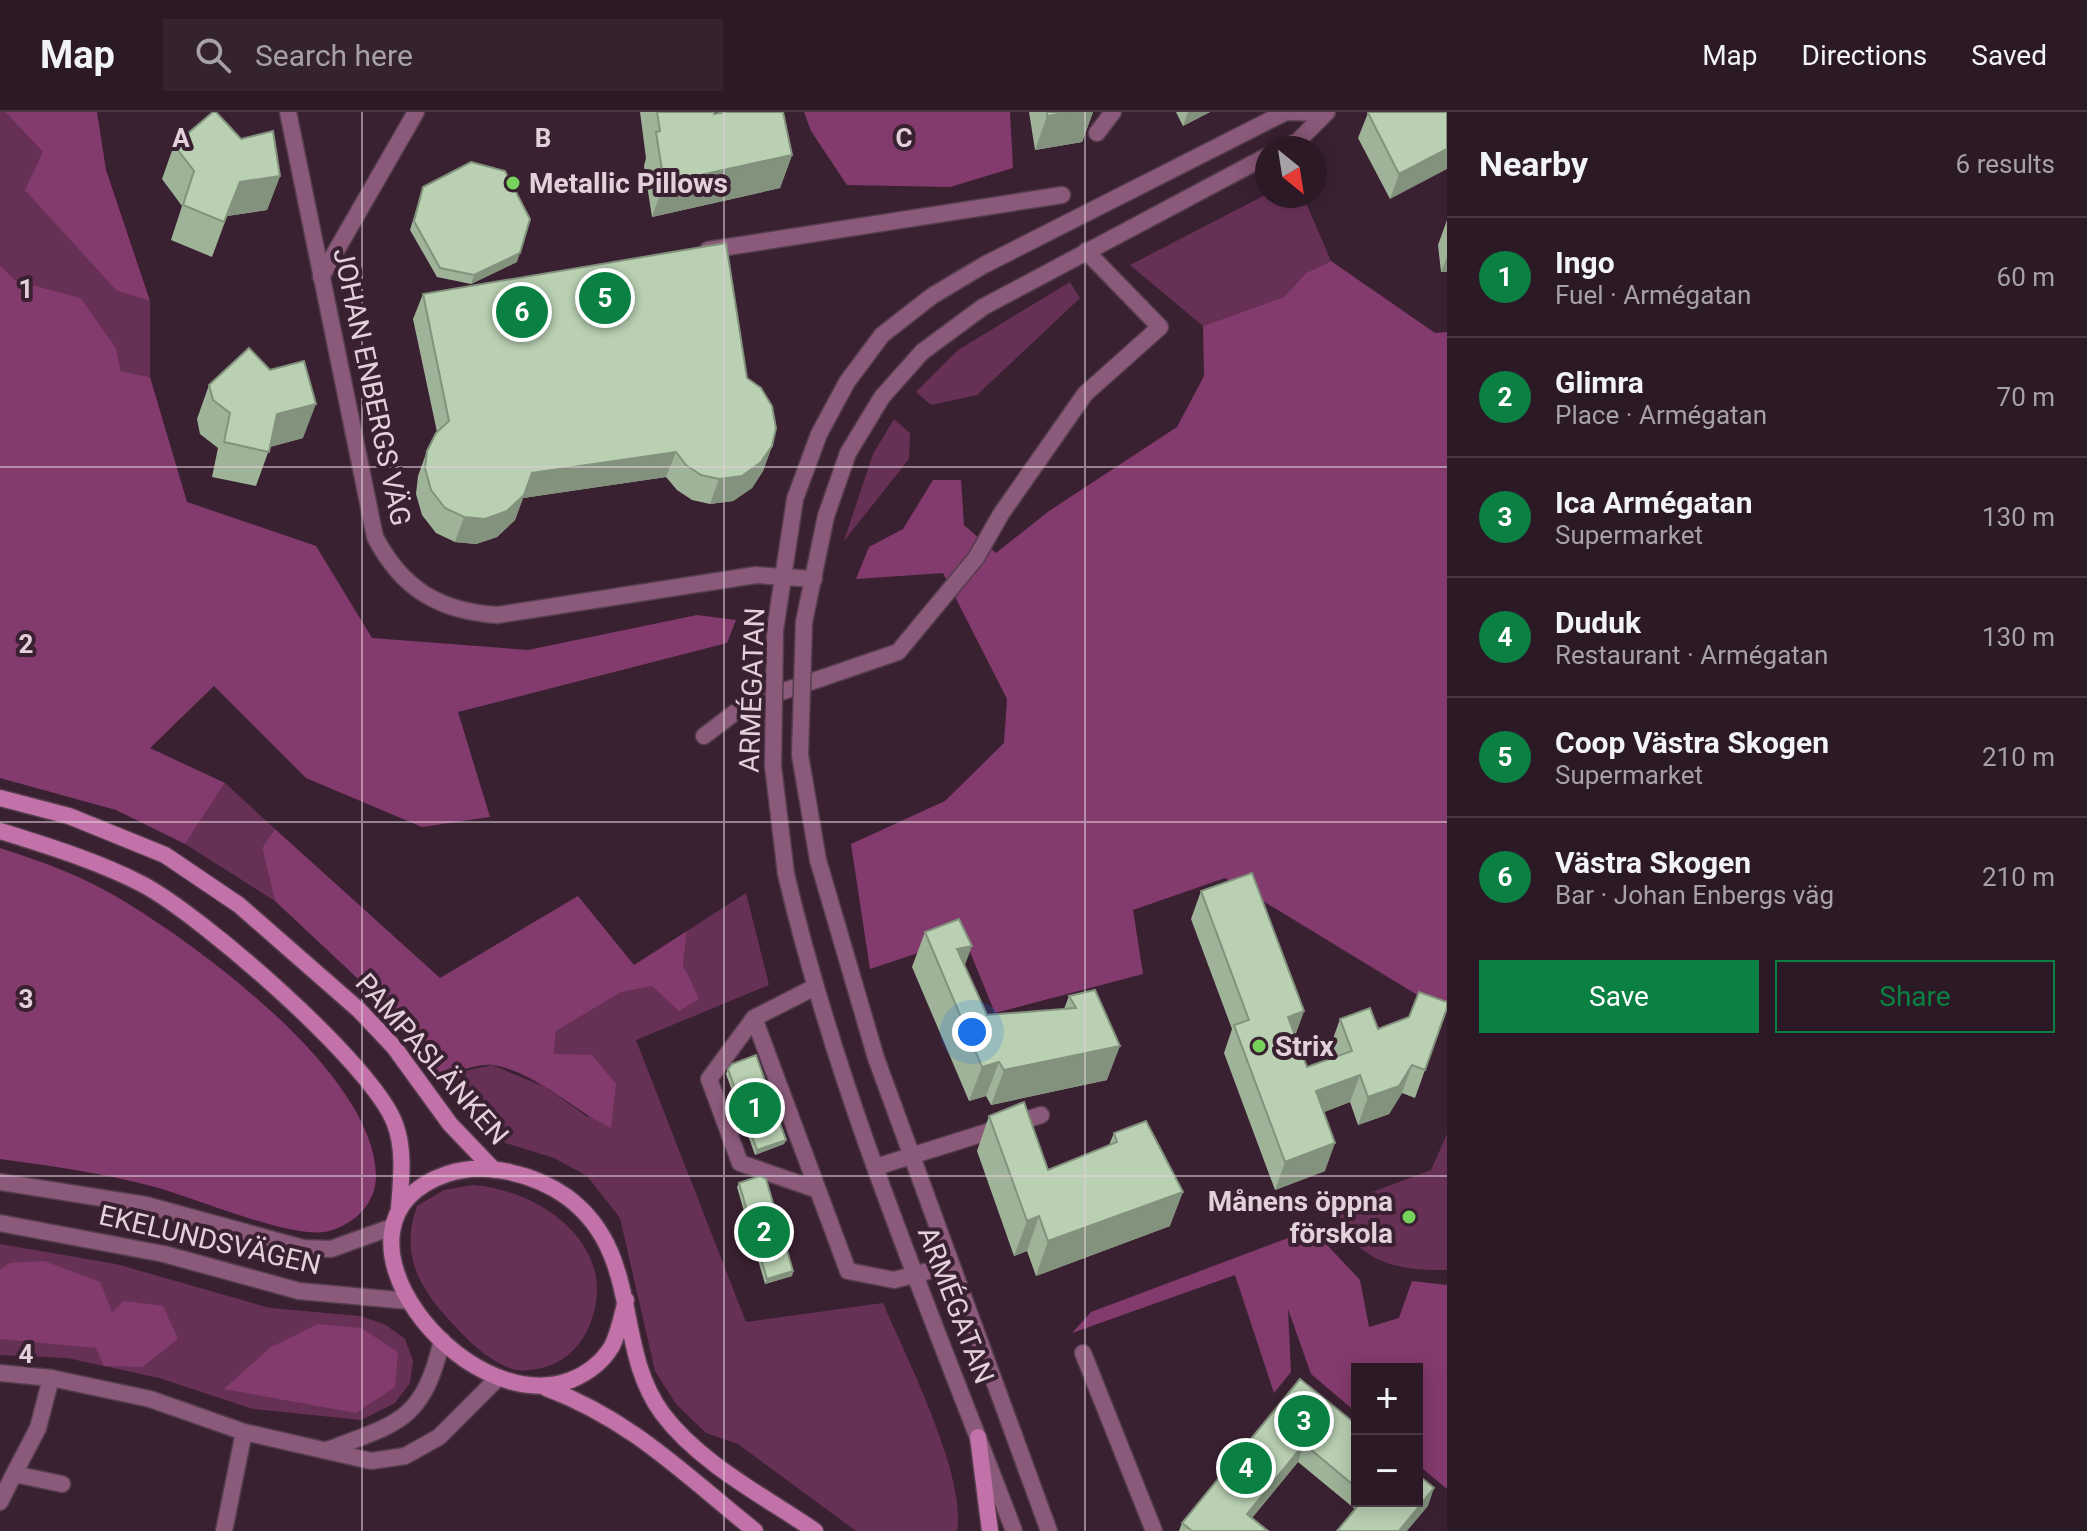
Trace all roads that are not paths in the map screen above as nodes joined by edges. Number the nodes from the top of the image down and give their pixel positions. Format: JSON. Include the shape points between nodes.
{"nodes":[{"id":1,"x":288,"y":112,"type":"edge"},
{"id":2,"x":416,"y":112,"type":"edge"},
{"id":3,"x":1113,"y":112,"type":"edge"},
{"id":4,"x":1325,"y":113,"type":"edge"},
{"id":5,"x":1097,"y":133,"type":"dead end"},
{"id":6,"x":1303,"y":136,"type":"edge"},
{"id":7,"x":1255,"y":162,"type":"edge"},
{"id":8,"x":1062,"y":195,"type":"dead end"},
{"id":9,"x":1086,"y":251,"type":"junction"},
{"id":10,"x":688,"y":253,"type":"edge"},
{"id":11,"x":321,"y":277,"type":"junction"},
{"id":12,"x":784,"y":574,"type":"junction"},
{"id":13,"x":814,"y":579,"type":"junction"},
{"id":14,"x":704,"y":736,"type":"dead end"},
{"id":15,"x":0,"y":798,"type":"edge"},
{"id":16,"x":0,"y":831,"type":"edge"},
{"id":17,"x":815,"y":987,"type":"junction"},
{"id":18,"x":754,"y":1018,"type":"junction"},
{"id":19,"x":1041,"y":1115,"type":"dead end"},
{"id":20,"x":910,"y":1154,"type":"junction"},
{"id":21,"x":876,"y":1167,"type":"junction"},
{"id":22,"x":494,"y":1170,"type":"junction"},
{"id":23,"x":0,"y":1182,"type":"edge"},
{"id":24,"x":818,"y":1190,"type":"junction"},
{"id":25,"x":399,"y":1208,"type":"junction"},
{"id":26,"x":0,"y":1223,"type":"edge"},
{"id":27,"x":392,"y":1227,"type":"junction"},
{"id":28,"x":951,"y":1265,"type":"junction"},
{"id":29,"x":917,"y":1276,"type":"junction"},
{"id":30,"x":626,"y":1300,"type":"junction"},
{"id":31,"x":409,"y":1301,"type":"junction"},
{"id":32,"x":442,"y":1340,"type":"junction"},
{"id":33,"x":1083,"y":1353,"type":"dead end"},
{"id":34,"x":0,"y":1373,"type":"edge"},
{"id":35,"x":51,"y":1378,"type":"junction"},
{"id":36,"x":498,"y":1378,"type":"junction"},
{"id":37,"x":537,"y":1385,"type":"junction"},
{"id":38,"x":244,"y":1432,"type":"junction"},
{"id":39,"x":978,"y":1437,"type":"junction"},
{"id":40,"x":327,"y":1450,"type":"junction"},
{"id":41,"x":7,"y":1476,"type":"edge"},
{"id":42,"x":62,"y":1484,"type":"dead end"},
{"id":43,"x":0,"y":1502,"type":"edge"},
{"id":44,"x":224,"y":1531,"type":"edge"},
{"id":45,"x":755,"y":1531,"type":"edge"},
{"id":46,"x":815,"y":1531,"type":"edge"},
{"id":47,"x":990,"y":1531,"type":"edge"},
{"id":48,"x":1014,"y":1531,"type":"edge"},
{"id":49,"x":1049,"y":1531,"type":"edge"},
{"id":50,"x":1154,"y":1531,"type":"edge"}],
"edges":[{"from":1,"to":11,"type":"street","name":"JOHAN ENBERGS VÄG"},
{"from":2,"to":11,"type":"street"},
{"from":3,"to":5,"type":"street"},
{"from":4,"to":6,"type":"street","name":"ARMÉGATAN"},
{"from":4,"to":12,"type":"street","name":"ARMÉGATAN","via":[[1286,112],[1074,217],[932,296],[882,335],[847,382],[819,434],[795,499]]},
{"from":7,"to":9,"type":"street","name":"ARMÉGATAN"},
{"from":8,"to":10,"type":"street"},
{"from":9,"to":13,"type":"street","name":"ARMÉGATAN","via":[[983,307],[922,352],[882,397],[848,453],[826,516]]},
{"from":9,"to":14,"type":"street","via":[[1160,327],[1085,394],[976,558],[898,652],[746,704]]},
{"from":11,"to":12,"type":"street","name":"JOHAN ENBERGS VÄG","via":[[375,537],[404,581],[454,608],[497,615]]},
{"from":12,"to":13,"type":"street","name":"JOHAN ENBERGS VÄG"},
{"from":12,"to":17,"type":"street","name":"ARMÉGATAN","bridge":true,"via":[[775,630],[773,766],[786,874]]},
{"from":13,"to":20,"type":"street","name":"ARMÉGATAN","bridge":true,"via":[[804,622],[800,755],[818,860]]},
{"from":15,"to":22,"type":"main road","name":"PAMPASLÄNKEN","via":[[69,816],[165,855],[239,905],[359,1010]]},
{"from":16,"to":25,"type":"main road","via":[[74,854],[143,884],[202,922],[284,996],[336,1047],[389,1111],[401,1152]]},
{"from":17,"to":18,"type":"street"},
{"from":17,"to":21,"type":"street","name":"ARMÉGATAN"},
{"from":18,"to":24,"type":"street"},
{"from":18,"to":24,"type":"street","via":[[709,1079],[740,1163]]},
{"from":19,"to":20,"type":"street"},
{"from":20,"to":21,"type":"street"},
{"from":20,"to":28,"type":"street","name":"ARMÉGATAN"},
{"from":21,"to":29,"type":"street","name":"ARMÉGATAN"},
{"from":22,"to":25,"type":"main road","via":[[439,1177]]},
{"from":22,"to":30,"type":"main road","via":[[556,1189],[583,1209],[607,1241]]},
{"from":23,"to":27,"type":"street","name":"EKELUNDSVÄGEN","via":[[146,1205],[303,1248],[331,1249]]},
{"from":24,"to":29,"type":"street","via":[[848,1271],[894,1280]]},
{"from":25,"to":27,"type":"main road"},
{"from":26,"to":31,"type":"street","name":"EKELUNDSVÄGEN","via":[[164,1254],[299,1291]]},
{"from":27,"to":31,"type":"main road","via":[[396,1278]]},
{"from":28,"to":29,"type":"street"},
{"from":28,"to":49,"type":"street","name":"ARMÉGATAN"},
{"from":29,"to":39,"type":"street","name":"ARMÉGATAN"},
{"from":30,"to":37,"type":"main road","via":[[611,1348],[596,1366],[560,1384]]},
{"from":30,"to":46,"type":"main road","via":[[638,1356],[661,1412],[689,1442]]},
{"from":31,"to":32,"type":"main road"},
{"from":32,"to":36,"type":"main road","via":[[469,1364]]},
{"from":32,"to":40,"type":"street","via":[[434,1377],[415,1409],[395,1424]]},
{"from":33,"to":50,"type":"street"},
{"from":34,"to":35,"type":"street"},
{"from":35,"to":38,"type":"street","via":[[150,1399]]},
{"from":35,"to":41,"type":"street","via":[[38,1428]]},
{"from":36,"to":37,"type":"main road"},
{"from":36,"to":40,"type":"street","via":[[439,1437],[405,1456],[371,1461]]},
{"from":37,"to":45,"type":"main road","via":[[589,1404],[634,1431]]},
{"from":38,"to":40,"type":"street"},
{"from":38,"to":44,"type":"street"},
{"from":39,"to":47,"type":"main road"},
{"from":39,"to":48,"type":"street","name":"ARMÉGATAN"},
{"from":41,"to":42,"type":"street"},
{"from":41,"to":43,"type":"street"}]}
